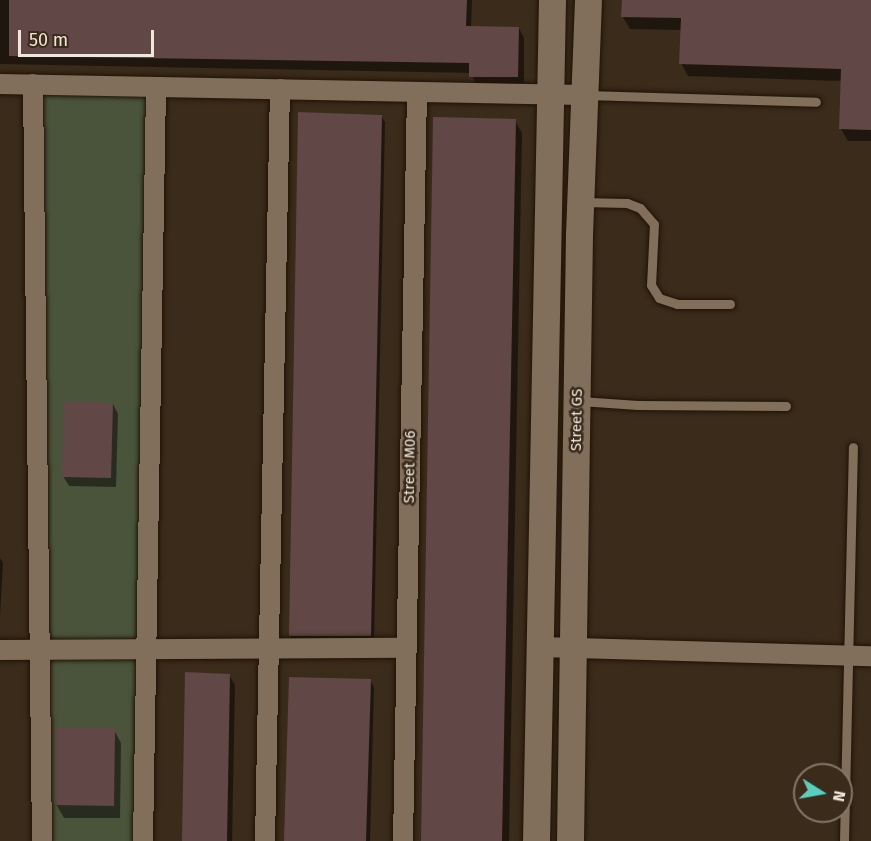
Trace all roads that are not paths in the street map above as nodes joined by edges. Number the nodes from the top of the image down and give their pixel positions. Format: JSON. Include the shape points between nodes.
{"nodes":[{"id":1,"x":552,"y":0,"type":"edge"},
{"id":2,"x":588,"y":0,"type":"edge"},
{"id":3,"x":0,"y":84,"type":"edge"},
{"id":4,"x":33,"y":84,"type":"junction"},
{"id":5,"x":156,"y":87,"type":"junction"},
{"id":6,"x":280,"y":89,"type":"junction"},
{"id":7,"x":417,"y":92,"type":"junction"},
{"id":8,"x":552,"y":94,"type":"junction"},
{"id":9,"x":584,"y":95,"type":"junction"},
{"id":10,"x":816,"y":102,"type":"dead end"},
{"id":11,"x":582,"y":202,"type":"junction"},
{"id":12,"x":549,"y":233,"type":"junction"},
{"id":13,"x":579,"y":234,"type":"junction"},
{"id":14,"x":730,"y":304,"type":"dead end"},
{"id":15,"x":578,"y":401,"type":"junction"},
{"id":16,"x":546,"y":402,"type":"junction"},
{"id":17,"x":786,"y":406,"type":"dead end"},
{"id":18,"x":854,"y":447,"type":"dead end"},
{"id":19,"x":540,"y":647,"type":"junction"},
{"id":20,"x":407,"y":648,"type":"junction"},
{"id":21,"x":573,"y":648,"type":"junction"},
{"id":22,"x":269,"y":649,"type":"junction"},
{"id":23,"x":0,"y":650,"type":"edge"},
{"id":24,"x":40,"y":650,"type":"junction"},
{"id":25,"x":146,"y":650,"type":"junction"},
{"id":26,"x":850,"y":656,"type":"junction"},
{"id":27,"x":871,"y":656,"type":"edge"},
{"id":28,"x":42,"y":841,"type":"edge"},
{"id":29,"x":143,"y":841,"type":"edge"},
{"id":30,"x":265,"y":841,"type":"edge"},
{"id":31,"x":404,"y":841,"type":"edge"},
{"id":32,"x":536,"y":841,"type":"edge"},
{"id":33,"x":570,"y":841,"type":"edge"},
{"id":34,"x":844,"y":841,"type":"edge"}],
"edges":[{"from":1,"to":8,"type":"street"},
{"from":2,"to":9,"type":"street","name":"Street GS"},
{"from":3,"to":4,"type":"street"},
{"from":4,"to":5,"type":"street"},
{"from":4,"to":24,"type":"street"},
{"from":5,"to":6,"type":"street"},
{"from":5,"to":25,"type":"street"},
{"from":6,"to":7,"type":"street"},
{"from":6,"to":22,"type":"street"},
{"from":7,"to":8,"type":"street"},
{"from":7,"to":20,"type":"street","name":"Street M06"},
{"from":8,"to":9,"type":"street"},
{"from":8,"to":12,"type":"street"},
{"from":9,"to":10,"type":"lane"},
{"from":9,"to":11,"type":"street","name":"Street GS"},
{"from":11,"to":13,"type":"street","name":"Street GS"},
{"from":11,"to":14,"type":"lane","via":[[627,203],[640,208],[654,224],[651,285],[660,298],[677,304]]},
{"from":12,"to":13,"type":"street"},
{"from":12,"to":16,"type":"street"},
{"from":13,"to":15,"type":"street","name":"Street GS"},
{"from":15,"to":16,"type":"street"},
{"from":15,"to":17,"type":"lane"},
{"from":15,"to":21,"type":"street","name":"Street GS"},
{"from":16,"to":19,"type":"street"},
{"from":18,"to":26,"type":"lane"},
{"from":19,"to":21,"type":"street"},
{"from":19,"to":32,"type":"street"},
{"from":20,"to":22,"type":"street"},
{"from":20,"to":31,"type":"street","name":"Street M06"},
{"from":21,"to":26,"type":"street"},
{"from":21,"to":33,"type":"street","name":"Street GS"},
{"from":22,"to":25,"type":"street"},
{"from":22,"to":30,"type":"street"},
{"from":23,"to":24,"type":"street"},
{"from":24,"to":25,"type":"street"},
{"from":24,"to":28,"type":"street"},
{"from":25,"to":29,"type":"street"},
{"from":26,"to":27,"type":"street"},
{"from":26,"to":34,"type":"lane"}]}
